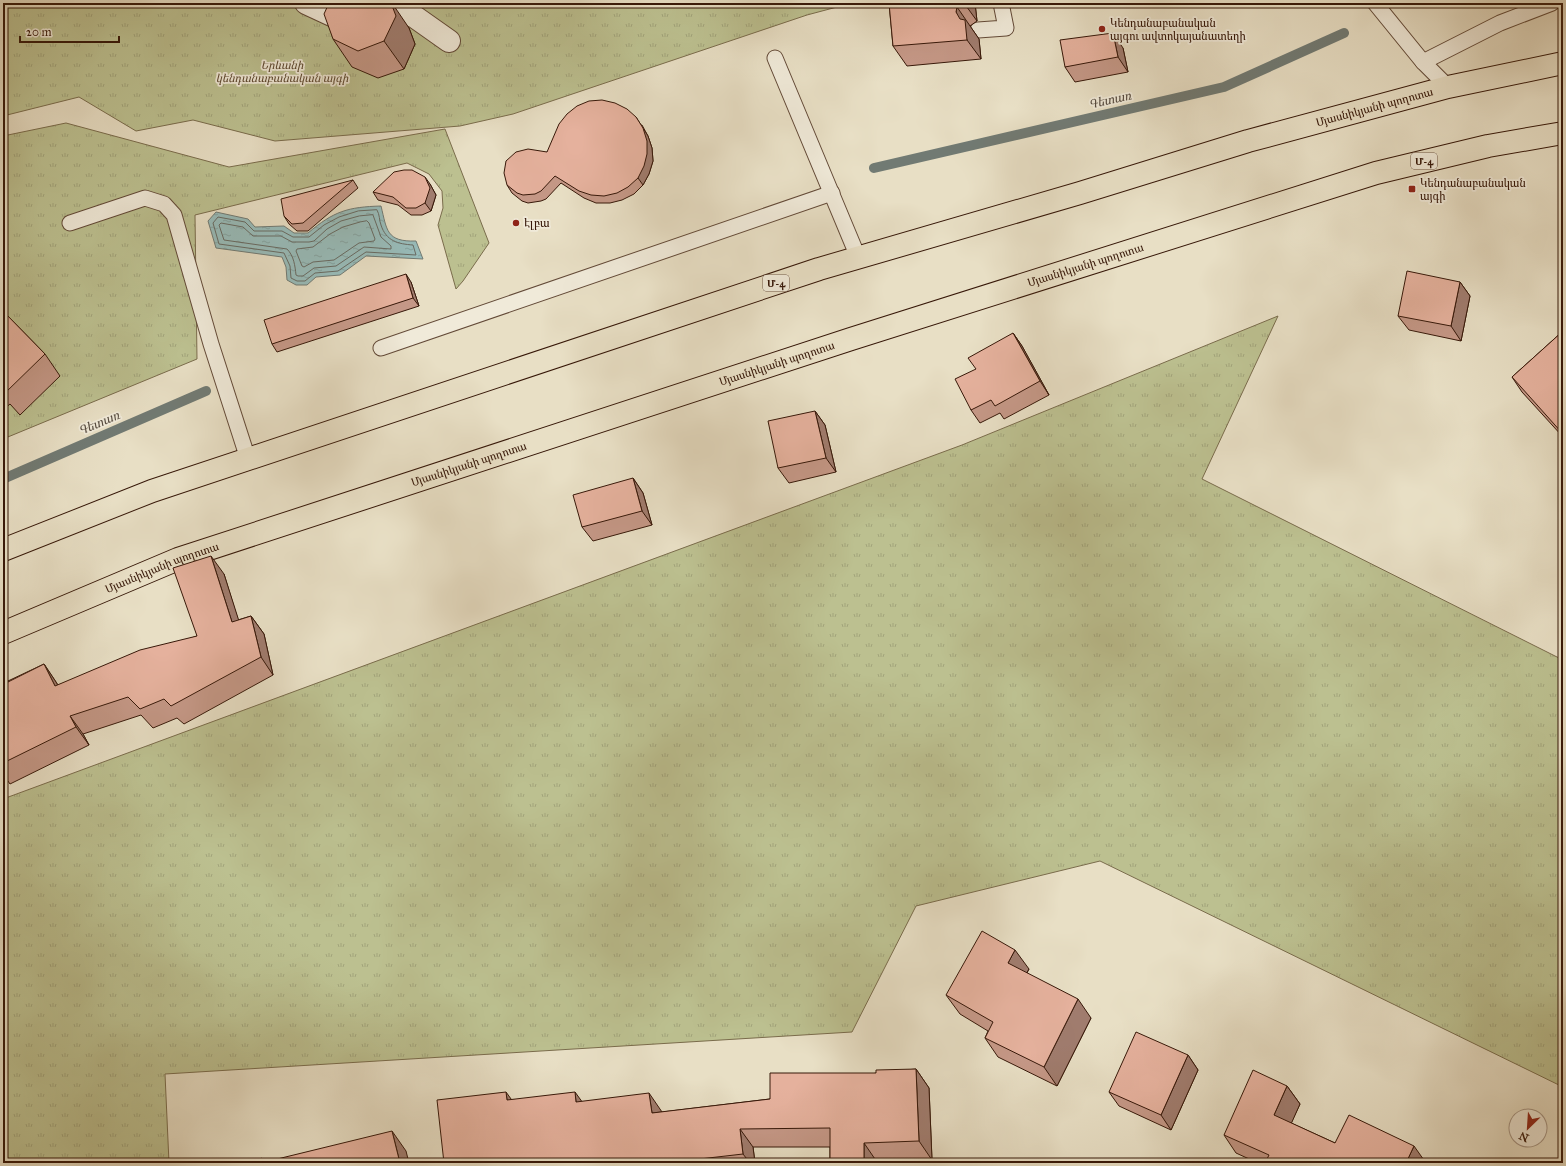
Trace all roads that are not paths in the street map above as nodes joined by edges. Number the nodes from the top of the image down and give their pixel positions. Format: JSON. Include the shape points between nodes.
{"nodes":[{"id":1,"x":306,"y":3,"type":"edge"},
{"id":2,"x":373,"y":3,"type":"edge"},
{"id":3,"x":383,"y":3,"type":"edge"},
{"id":4,"x":1001,"y":3,"type":"edge"},
{"id":5,"x":1375,"y":3,"type":"edge"},
{"id":6,"x":1552,"y":3,"type":"edge"},
{"id":7,"x":978,"y":30,"type":"dead end"},
{"id":8,"x":449,"y":41,"type":"dead end"},
{"id":9,"x":775,"y":58,"type":"dead end"},
{"id":10,"x":1422,"y":62,"type":"junction"},
{"id":11,"x":1563,"y":63,"type":"edge"},
{"id":12,"x":1448,"y":87,"type":"junction"},
{"id":13,"x":1563,"y":133,"type":"edge"},
{"id":14,"x":832,"y":193,"type":"junction"},
{"id":15,"x":70,"y":223,"type":"dead end"},
{"id":16,"x":858,"y":257,"type":"junction"},
{"id":17,"x":381,"y":348,"type":"dead end"},
{"id":18,"x":248,"y":459,"type":"junction"},
{"id":19,"x":3,"y":550,"type":"edge"},
{"id":20,"x":3,"y":633,"type":"edge"}],
"edges":[{"from":1,"to":2,"type":"street","via":[[334,16]]},
{"from":3,"to":8,"type":"street","via":[[415,17]]},
{"from":4,"to":7,"type":"lane","via":[[1006,28]]},
{"from":5,"to":10,"type":"lane"},
{"from":6,"to":10,"type":"lane","via":[[1500,23]]},
{"from":9,"to":14,"type":"lane"},
{"from":10,"to":12,"type":"lane"},
{"from":11,"to":12,"type":"highway","name":"Մյասնիկյանի պողոտա","number":"Մ-4"},
{"from":12,"to":16,"type":"highway","name":"Մյասնիկյանի պողոտա","number":"Մ-4","via":[[1248,141]]},
{"from":13,"to":20,"type":"highway","name":"Մյասնիկյանի պողոտա","number":"Մ-4","via":[[1488,146],[1376,173],[851,339],[178,559]]},
{"from":14,"to":16,"type":"lane"},
{"from":14,"to":17,"type":"lane"},
{"from":15,"to":18,"type":"lane","via":[[144,198],[164,204],[174,215],[213,351]]},
{"from":16,"to":18,"type":"highway","name":"Մյասնիկյանի պողոտա","number":"Մ-4"},
{"from":18,"to":19,"type":"highway","name":"Մյասնիկյանի պողոտա","number":"Մ-4","via":[[152,491]]}]}
